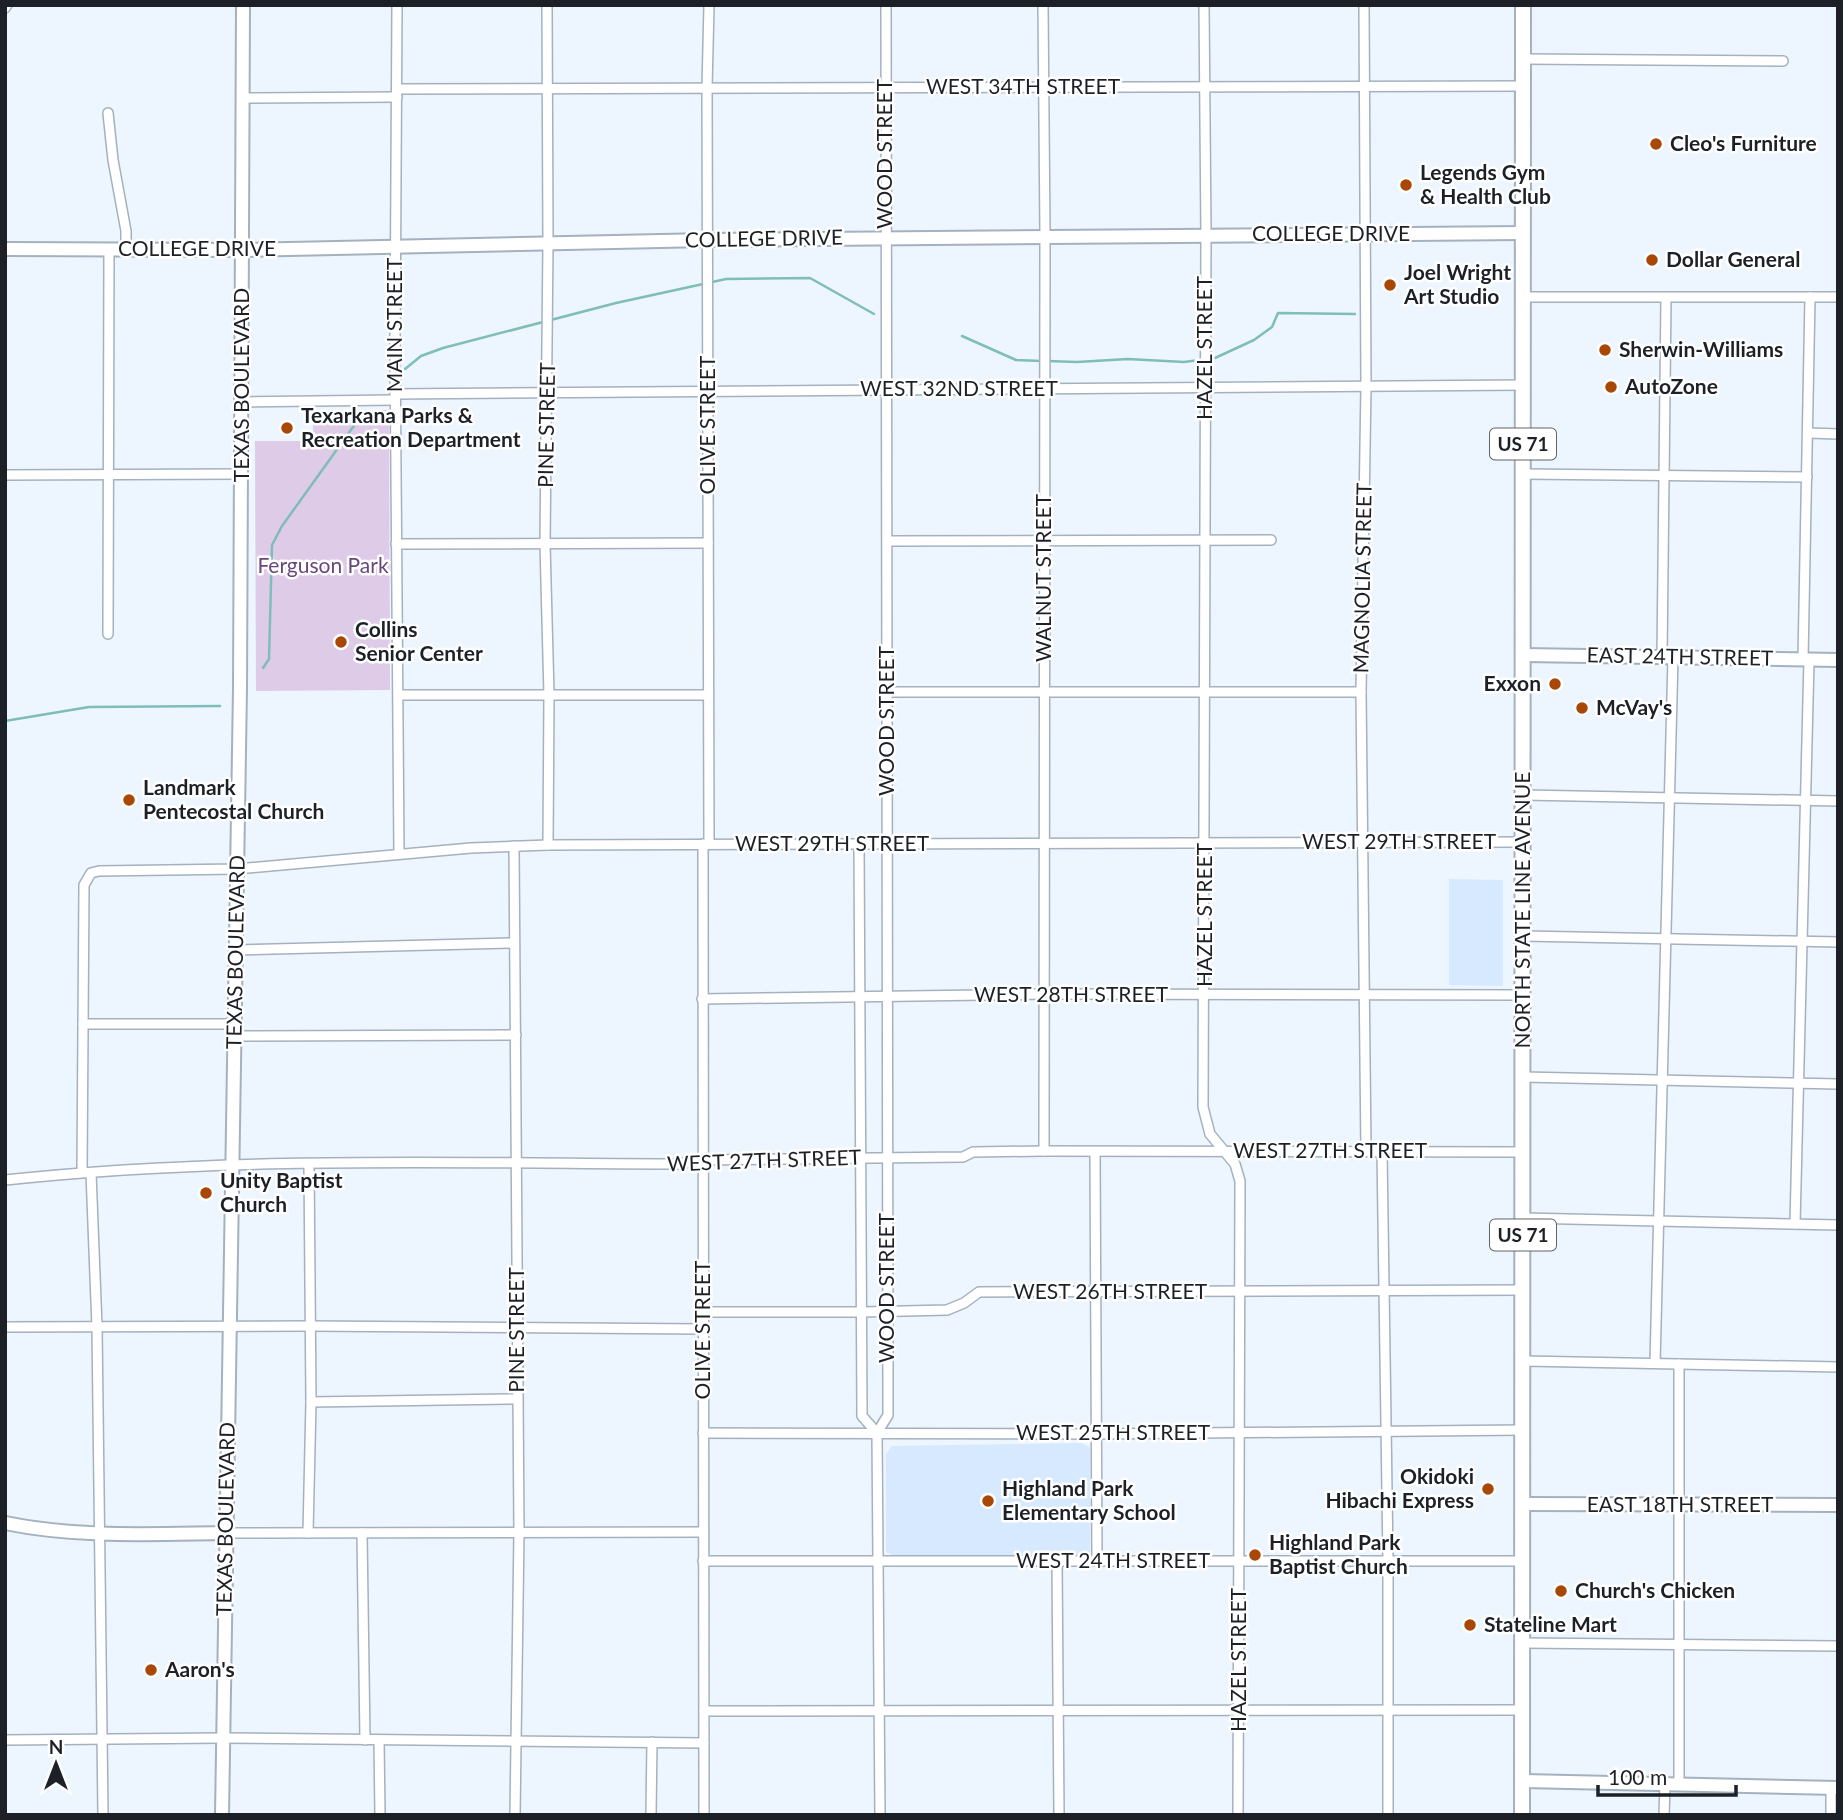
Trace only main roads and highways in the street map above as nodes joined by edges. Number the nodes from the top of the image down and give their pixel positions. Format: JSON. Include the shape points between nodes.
{"nodes":[{"id":1,"x":1524,"y":5,"type":"edge"},
{"id":2,"x":1522,"y":1815,"type":"edge"}],
"edges":[{"from":1,"to":2,"type":"main road","name":"NORTH STATE LINE AVENUE","number":"US 71"}]}
